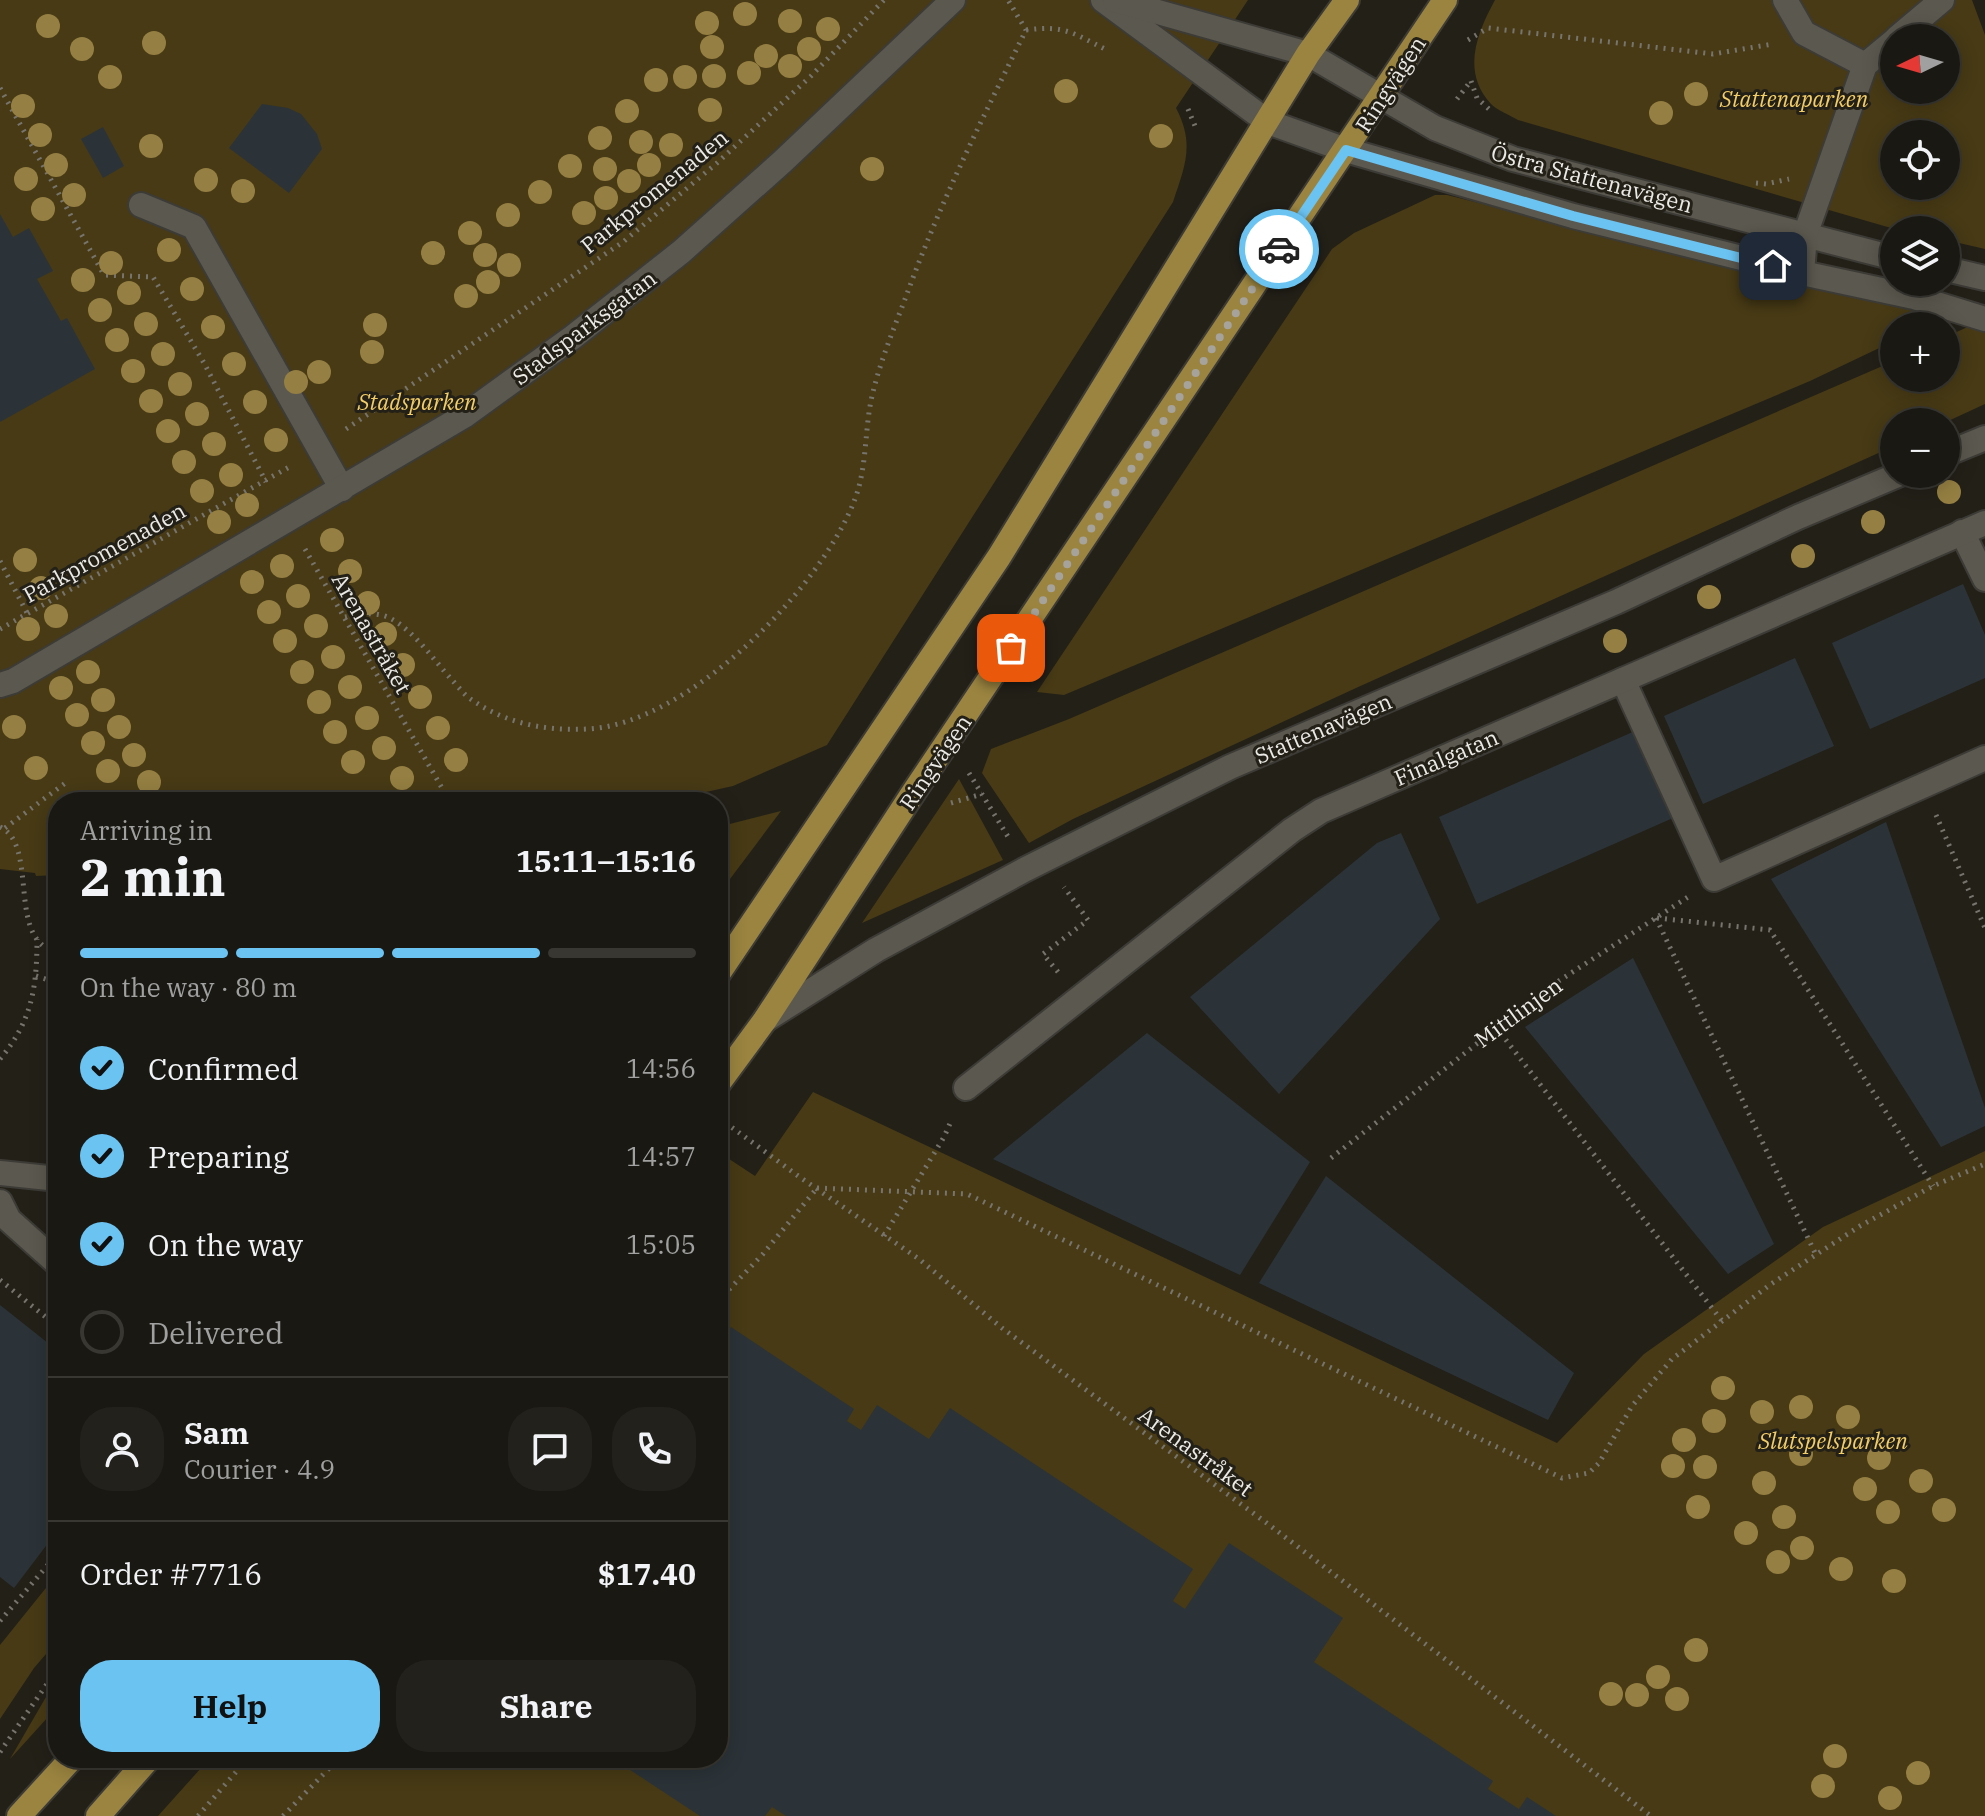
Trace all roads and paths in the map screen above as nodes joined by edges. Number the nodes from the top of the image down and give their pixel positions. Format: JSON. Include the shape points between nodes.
{"nodes":[{"id":1,"x":884,"y":0,"type":"edge"},
{"id":2,"x":953,"y":0,"type":"edge"},
{"id":3,"x":1008,"y":0,"type":"edge"},
{"id":4,"x":1103,"y":0,"type":"edge"},
{"id":5,"x":1115,"y":0,"type":"edge"},
{"id":6,"x":1347,"y":0,"type":"edge"},
{"id":7,"x":1445,"y":0,"type":"edge"},
{"id":8,"x":1785,"y":0,"type":"edge"},
{"id":9,"x":1942,"y":0,"type":"edge"},
{"id":10,"x":1914,"y":24,"type":"edge"},
{"id":11,"x":1026,"y":30,"type":"junction"},
{"id":12,"x":1804,"y":33,"type":"junction"},
{"id":13,"x":1468,"y":40,"type":"dead end"},
{"id":14,"x":1880,"y":52,"type":"edge"},
{"id":15,"x":1116,"y":54,"type":"dead end"},
{"id":16,"x":1308,"y":54,"type":"junction"},
{"id":17,"x":1865,"y":65,"type":"junction"},
{"id":18,"x":1471,"y":81,"type":"dead end"},
{"id":19,"x":0,"y":88,"type":"edge"},
{"id":20,"x":1380,"y":99,"type":"junction"},
{"id":21,"x":1182,"y":100,"type":"dead end"},
{"id":22,"x":1493,"y":113,"type":"dead end"},
{"id":23,"x":1268,"y":122,"type":"junction"},
{"id":24,"x":1195,"y":126,"type":"dead end"},
{"id":25,"x":1346,"y":150,"type":"junction"},
{"id":26,"x":1800,"y":168,"type":"dead end"},
{"id":27,"x":1752,"y":183,"type":"dead end"},
{"id":28,"x":141,"y":205,"type":"dead end"},
{"id":29,"x":1805,"y":235,"type":"junction"},
{"id":30,"x":1880,"y":254,"type":"edge"},
{"id":31,"x":1960,"y":272,"type":"edge"},
{"id":32,"x":1802,"y":273,"type":"junction"},
{"id":33,"x":1985,"y":278,"type":"edge"},
{"id":34,"x":1985,"y":319,"type":"edge"},
{"id":35,"x":422,"y":379,"type":"dead end"},
{"id":36,"x":1985,"y":438,"type":"edge"},
{"id":37,"x":1960,"y":448,"type":"edge"},
{"id":38,"x":266,"y":481,"type":"junction"},
{"id":39,"x":1880,"y":482,"type":"edge"},
{"id":40,"x":342,"y":489,"type":"junction"},
{"id":41,"x":288,"y":521,"type":"junction"},
{"id":42,"x":1985,"y":523,"type":"edge"},
{"id":43,"x":1962,"y":532,"type":"junction"},
{"id":44,"x":0,"y":561,"type":"edge"},
{"id":45,"x":1985,"y":579,"type":"edge"},
{"id":46,"x":27,"y":613,"type":"junction"},
{"id":47,"x":345,"y":617,"type":"junction"},
{"id":48,"x":0,"y":629,"type":"edge"},
{"id":49,"x":1623,"y":680,"type":"junction"},
{"id":50,"x":0,"y":685,"type":"edge"},
{"id":51,"x":1985,"y":758,"type":"edge"},
{"id":52,"x":967,"y":769,"type":"dead end"},
{"id":53,"x":68,"y":781,"type":"dead end"},
{"id":54,"x":1924,"y":786,"type":"junction"},
{"id":55,"x":53,"y":792,"type":"edge"},
{"id":56,"x":444,"y":792,"type":"edge"},
{"id":57,"x":982,"y":794,"type":"junction"},
{"id":58,"x":48,"y":795,"type":"edge"},
{"id":59,"x":951,"y":803,"type":"dead end"},
{"id":60,"x":2,"y":828,"type":"edge"},
{"id":61,"x":1026,"y":869,"type":"junction"},
{"id":62,"x":1714,"y":879,"type":"junction"},
{"id":63,"x":1074,"y":902,"type":"dead end"},
{"id":64,"x":1656,"y":918,"type":"junction"},
{"id":65,"x":1985,"y":928,"type":"edge"},
{"id":66,"x":37,"y":939,"type":"junction"},
{"id":67,"x":48,"y":949,"type":"edge"},
{"id":68,"x":728,"y":959,"type":"edge"},
{"id":69,"x":1069,"y":963,"type":"dead end"},
{"id":70,"x":36,"y":976,"type":"junction"},
{"id":71,"x":48,"y":980,"type":"edge"},
{"id":72,"x":765,"y":1020,"type":"junction"},
{"id":73,"x":1496,"y":1027,"type":"junction"},
{"id":74,"x":0,"y":1059,"type":"edge"},
{"id":75,"x":728,"y":1070,"type":"edge"},
{"id":76,"x":966,"y":1088,"type":"joint"},
{"id":77,"x":728,"y":1125,"type":"edge"},
{"id":78,"x":1331,"y":1158,"type":"dead end"},
{"id":79,"x":1985,"y":1164,"type":"edge"},
{"id":80,"x":0,"y":1173,"type":"edge"},
{"id":81,"x":48,"y":1178,"type":"edge"},
{"id":82,"x":1933,"y":1186,"type":"junction"},
{"id":83,"x":817,"y":1188,"type":"junction"},
{"id":84,"x":911,"y":1192,"type":"junction"},
{"id":85,"x":0,"y":1202,"type":"edge"},
{"id":86,"x":884,"y":1236,"type":"junction"},
{"id":87,"x":48,"y":1255,"type":"edge"},
{"id":88,"x":1816,"y":1255,"type":"junction"},
{"id":89,"x":0,"y":1280,"type":"edge"},
{"id":90,"x":728,"y":1291,"type":"edge"},
{"id":91,"x":48,"y":1319,"type":"edge"},
{"id":92,"x":1722,"y":1321,"type":"junction"},
{"id":93,"x":48,"y":1565,"type":"edge"},
{"id":94,"x":0,"y":1621,"type":"edge"},
{"id":95,"x":48,"y":1682,"type":"edge"},
{"id":96,"x":0,"y":1752,"type":"edge"},
{"id":97,"x":63,"y":1768,"type":"edge"},
{"id":98,"x":140,"y":1768,"type":"edge"},
{"id":99,"x":239,"y":1768,"type":"edge"},
{"id":100,"x":329,"y":1768,"type":"edge"},
{"id":101,"x":19,"y":1816,"type":"edge"},
{"id":102,"x":98,"y":1816,"type":"edge"},
{"id":103,"x":198,"y":1816,"type":"edge"},
{"id":104,"x":283,"y":1816,"type":"edge"},
{"id":105,"x":1651,"y":1816,"type":"edge"}],
"edges":[{"from":1,"to":35,"type":"path","name":"Parkpromenaden","via":[[811,76],[623,242]]},
{"from":2,"to":40,"type":"street","name":"Stadsparksgatan","via":[[681,252],[464,416]]},
{"from":3,"to":11,"type":"path"},
{"from":4,"to":23,"type":"street"},
{"from":5,"to":16,"type":"street"},
{"from":6,"to":16,"type":"main road"},
{"from":7,"to":20,"type":"main road","name":"Ringvägen"},
{"from":8,"to":12,"type":"street"},
{"from":9,"to":10,"type":"street"},
{"from":11,"to":15,"type":"path","via":[[1064,29]]},
{"from":11,"to":47,"type":"path","via":[[913,280],[873,392],[866,454],[844,525],[776,619],[726,664],[631,722],[588,729],[536,728],[469,699],[400,623],[381,615]]},
{"from":12,"to":13,"type":"path","via":[[1765,47],[1713,54],[1488,28]]},
{"from":12,"to":17,"type":"street"},
{"from":14,"to":17,"type":"street"},
{"from":16,"to":20,"type":"street","name":"Östra Stattenavägen"},
{"from":16,"to":23,"type":"main road"},
{"from":17,"to":29,"type":"street"},
{"from":18,"to":22,"type":"path","via":[[1477,98]]},
{"from":19,"to":38,"type":"path","name":"Arenastråket","via":[[104,275],[153,277]]},
{"from":20,"to":25,"type":"main road","name":"Ringvägen"},
{"from":20,"to":29,"type":"street","name":"Östra Stattenavägen","via":[[1443,132],[1513,159]]},
{"from":21,"to":24,"type":"path"},
{"from":23,"to":25,"type":"street","name":"Östra Stattenavägen"},
{"from":23,"to":68,"type":"main road","via":[[999,557]]},
{"from":25,"to":32,"type":"street","name":"Östra Stattenavägen","via":[[1573,216]]},
{"from":25,"to":72,"type":"main road","name":"Ringvägen"},
{"from":26,"to":27,"type":"path","via":[[1789,179]]},
{"from":28,"to":40,"type":"street","via":[[194,227]]},
{"from":29,"to":30,"type":"street","name":"Östra Stattenavägen"},
{"from":29,"to":32,"type":"street"},
{"from":31,"to":33,"type":"street"},
{"from":32,"to":34,"type":"street","name":"Östra Stattenavägen","via":[[1914,297]]},
{"from":36,"to":37,"type":"street"},
{"from":38,"to":41,"type":"path","name":"Arenastråket"},
{"from":38,"to":46,"type":"path","name":"Parkpromenaden"},
{"from":39,"to":61,"type":"street","name":"Stattenavägen","via":[[1230,767]]},
{"from":40,"to":41,"type":"street","name":"Stadsparksgatan"},
{"from":41,"to":47,"type":"path","name":"Arenastråket"},
{"from":41,"to":50,"type":"street","name":"Stadsparksgatan"},
{"from":42,"to":43,"type":"street","name":"Finalgatan"},
{"from":43,"to":45,"type":"street"},
{"from":43,"to":49,"type":"street","name":"Finalgatan"},
{"from":44,"to":46,"type":"path"},
{"from":46,"to":48,"type":"path","name":"Parkpromenaden"},
{"from":47,"to":56,"type":"path","name":"Arenastråket"},
{"from":49,"to":62,"type":"street"},
{"from":49,"to":76,"type":"street","name":"Finalgatan","via":[[1321,811]]},
{"from":51,"to":54,"type":"street"},
{"from":52,"to":57,"type":"path"},
{"from":53,"to":55,"type":"path"},
{"from":54,"to":62,"type":"street"},
{"from":54,"to":65,"type":"path"},
{"from":57,"to":59,"type":"path"},
{"from":57,"to":61,"type":"path"},
{"from":58,"to":60,"type":"path"},
{"from":60,"to":66,"type":"path","via":[[17,851]]},
{"from":61,"to":72,"type":"street","name":"Stattenavägen","via":[[876,950]]},
{"from":62,"to":64,"type":"path","name":"Mittlinjen"},
{"from":63,"to":69,"type":"path","via":[[1088,920],[1043,954],[1057,973]]},
{"from":64,"to":73,"type":"path","name":"Mittlinjen"},
{"from":64,"to":82,"type":"path","via":[[1770,930]]},
{"from":64,"to":88,"type":"path"},
{"from":66,"to":67,"type":"path"},
{"from":66,"to":70,"type":"path"},
{"from":70,"to":71,"type":"path"},
{"from":70,"to":74,"type":"path","via":[[31,1008]]},
{"from":72,"to":75,"type":"main road","name":"Ringvägen"},
{"from":73,"to":78,"type":"path","name":"Mittlinjen"},
{"from":73,"to":92,"type":"path"},
{"from":76,"to":84,"type":"path"},
{"from":77,"to":83,"type":"path","name":"Arenastråket"},
{"from":79,"to":82,"type":"path"},
{"from":80,"to":81,"type":"street"},
{"from":82,"to":88,"type":"path"},
{"from":83,"to":84,"type":"path"},
{"from":83,"to":86,"type":"path","name":"Arenastråket"},
{"from":83,"to":90,"type":"path"},
{"from":84,"to":86,"type":"path"},
{"from":84,"to":92,"type":"path","via":[[967,1194],[1562,1478],[1589,1473],[1632,1406],[1672,1359]]},
{"from":85,"to":87,"type":"street","via":[[9,1220]]},
{"from":86,"to":105,"type":"path","name":"Arenastråket"},
{"from":88,"to":92,"type":"path"},
{"from":89,"to":91,"type":"path"},
{"from":93,"to":94,"type":"path"},
{"from":95,"to":96,"type":"path"},
{"from":97,"to":101,"type":"main road"},
{"from":98,"to":102,"type":"main road"},
{"from":99,"to":103,"type":"path"},
{"from":100,"to":104,"type":"path"}]}
